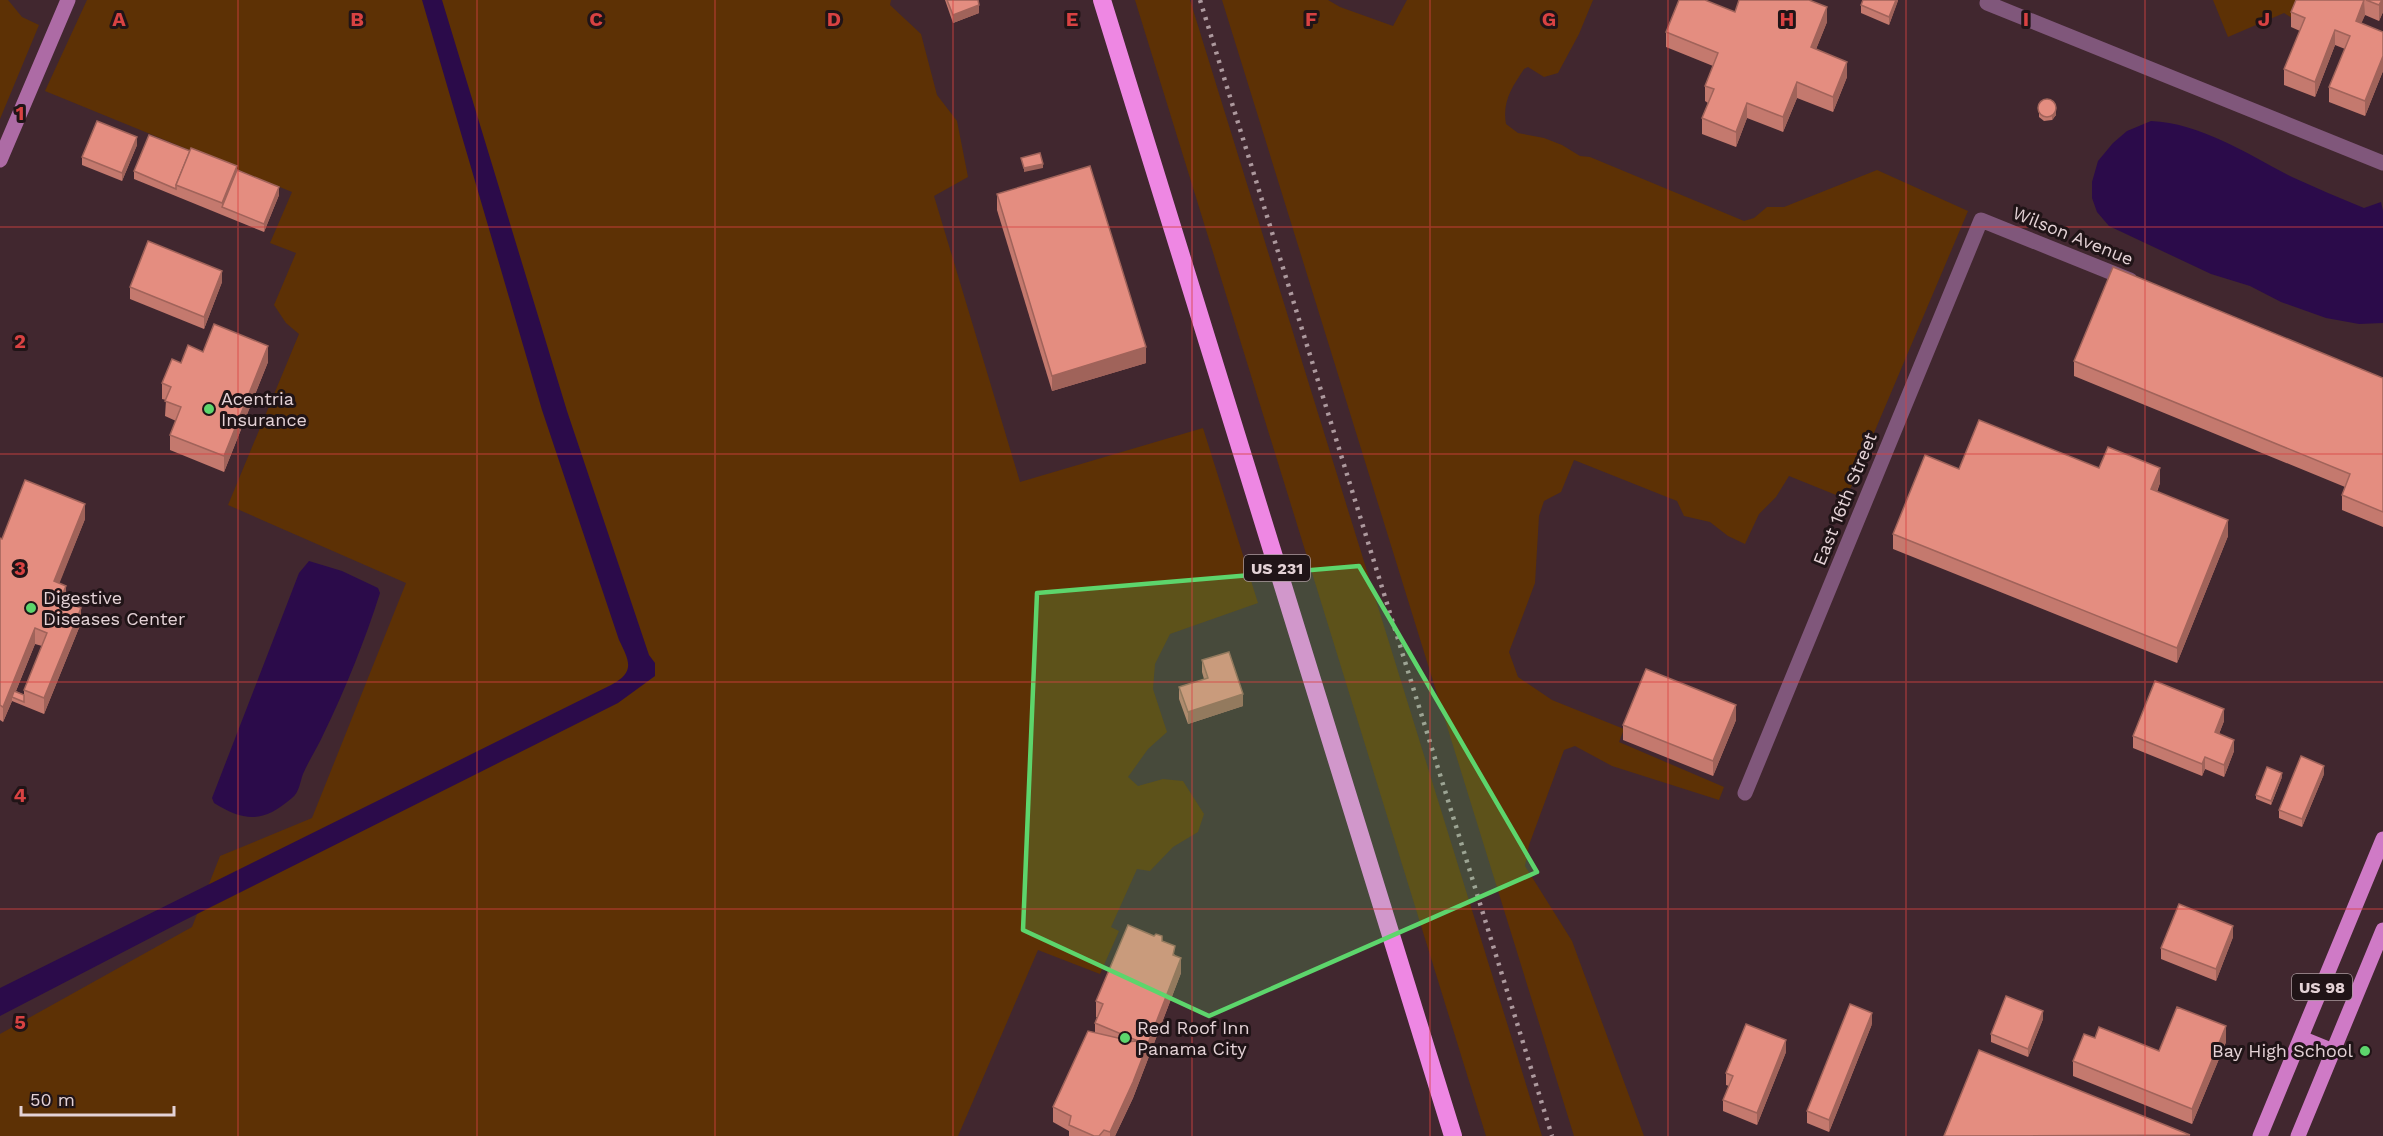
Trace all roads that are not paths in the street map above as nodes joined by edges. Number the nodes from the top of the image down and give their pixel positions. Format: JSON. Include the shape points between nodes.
{"nodes":[{"id":1,"x":68,"y":0,"type":"edge"},
{"id":2,"x":1102,"y":0,"type":"edge"},
{"id":3,"x":1987,"y":3,"type":"dead end"},
{"id":4,"x":0,"y":160,"type":"edge"},
{"id":5,"x":2383,"y":163,"type":"edge"},
{"id":6,"x":1981,"y":220,"type":"joint"},
{"id":7,"x":2144,"y":286,"type":"edge"},
{"id":8,"x":1744,"y":793,"type":"dead end"},
{"id":9,"x":2383,"y":839,"type":"edge"},
{"id":10,"x":2383,"y":930,"type":"edge"},
{"id":11,"x":2301,"y":1038,"type":"junction"},
{"id":12,"x":2333,"y":1052,"type":"junction"},
{"id":13,"x":1453,"y":1136,"type":"edge"},
{"id":14,"x":2260,"y":1136,"type":"edge"},
{"id":15,"x":2298,"y":1136,"type":"edge"}],
"edges":[{"from":1,"to":4,"type":"main road"},
{"from":2,"to":13,"type":"highway","number":"US 231"},
{"from":3,"to":5,"type":"street"},
{"from":6,"to":7,"type":"street","name":"Wilson Avenue"},
{"from":6,"to":8,"type":"street","name":"East 16th Street"},
{"from":9,"to":11,"type":"main road","number":"US 98"},
{"from":10,"to":12,"type":"main road","number":"US 98"},
{"from":11,"to":12,"type":"main road"},
{"from":11,"to":14,"type":"main road","number":"US 98"},
{"from":12,"to":15,"type":"main road","number":"US 98"}]}
